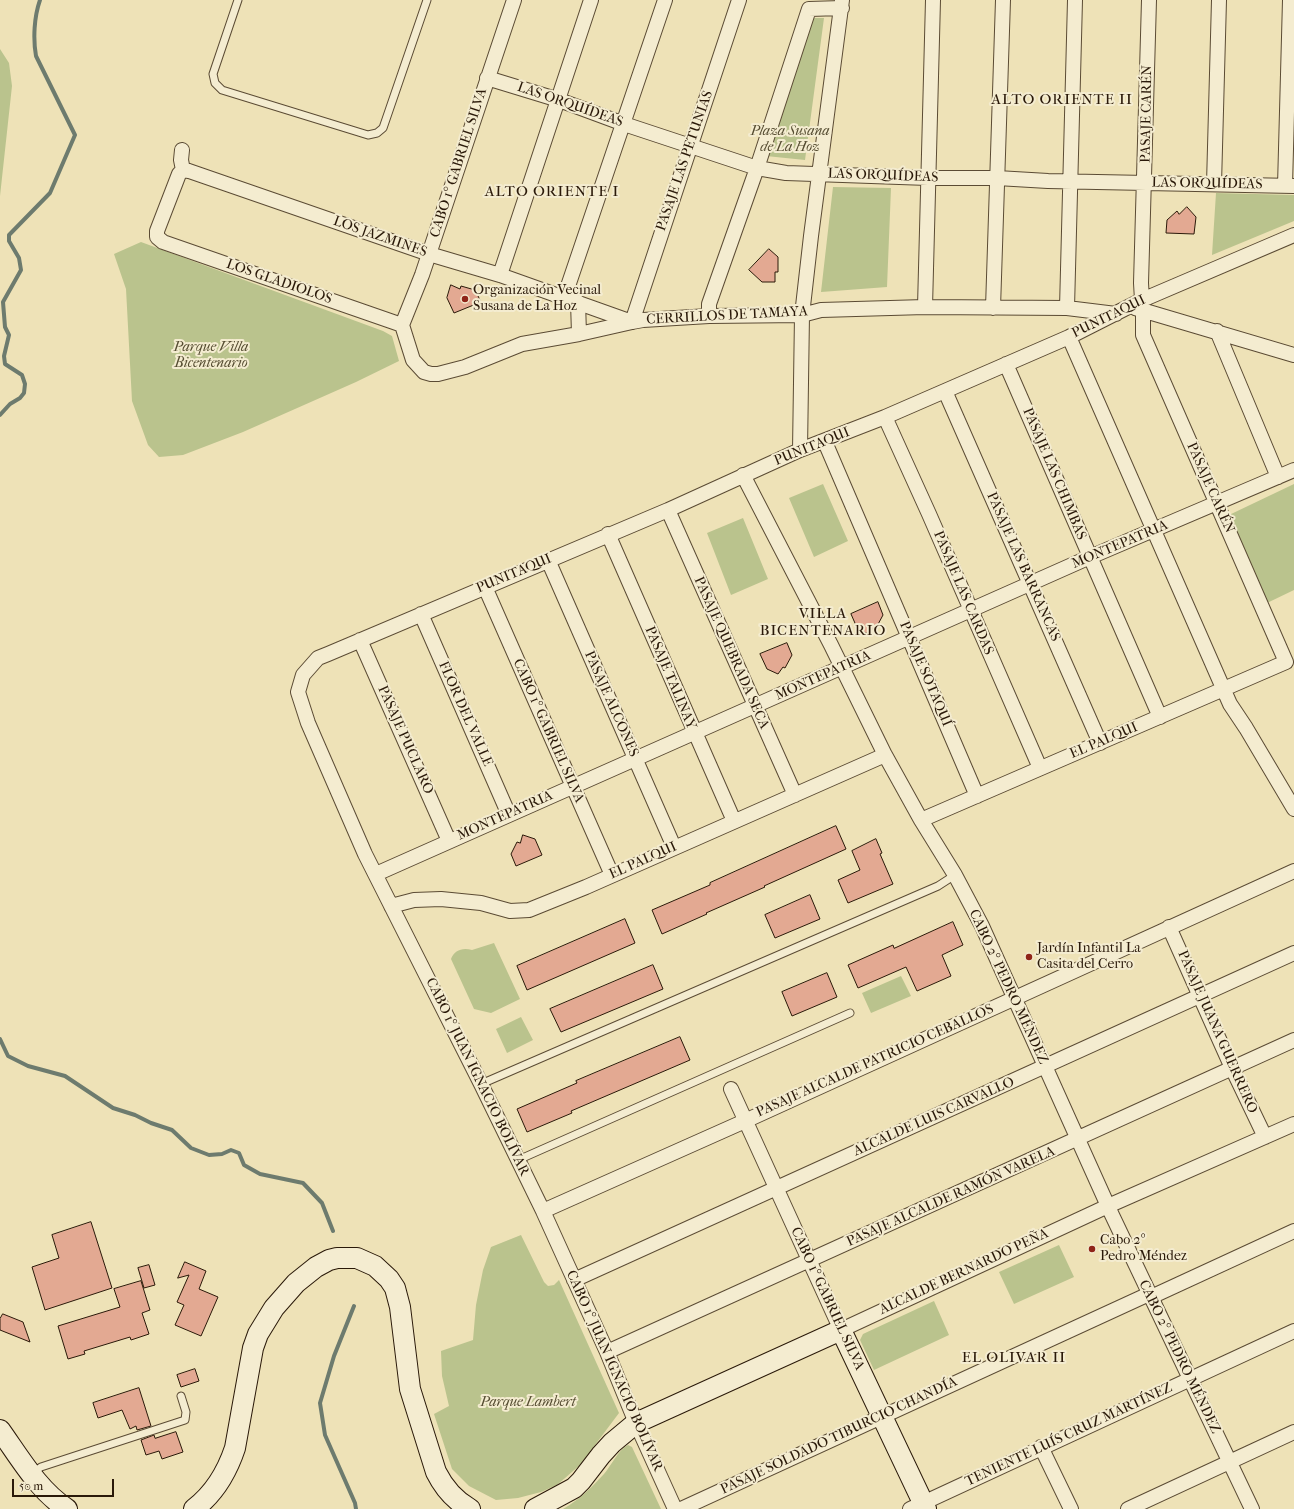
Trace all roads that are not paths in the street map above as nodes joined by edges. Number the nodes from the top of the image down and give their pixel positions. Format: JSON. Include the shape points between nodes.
{"nodes":[{"id":1,"x":238,"y":0,"type":"edge"},
{"id":2,"x":426,"y":0,"type":"edge"},
{"id":3,"x":514,"y":0,"type":"edge"},
{"id":4,"x":591,"y":0,"type":"edge"},
{"id":5,"x":665,"y":0,"type":"edge"},
{"id":6,"x":739,"y":0,"type":"edge"},
{"id":7,"x":933,"y":0,"type":"edge"},
{"id":8,"x":1003,"y":0,"type":"edge"},
{"id":9,"x":1075,"y":0,"type":"edge"},
{"id":10,"x":1149,"y":0,"type":"edge"},
{"id":11,"x":1219,"y":0,"type":"edge"},
{"id":12,"x":1289,"y":2,"type":"edge"},
{"id":13,"x":842,"y":4,"type":"edge"},
{"id":14,"x":487,"y":78,"type":"junction"},
{"id":15,"x":559,"y":100,"type":"junction"},
{"id":16,"x":624,"y":124,"type":"junction"},
{"id":17,"x":690,"y":146,"type":"junction"},
{"id":18,"x":182,"y":150,"type":"dead end"},
{"id":19,"x":757,"y":168,"type":"junction"},
{"id":20,"x":183,"y":170,"type":"junction"},
{"id":21,"x":819,"y":174,"type":"junction"},
{"id":22,"x":928,"y":178,"type":"junction"},
{"id":23,"x":997,"y":178,"type":"junction"},
{"id":24,"x":1070,"y":181,"type":"junction"},
{"id":25,"x":1145,"y":183,"type":"junction"},
{"id":26,"x":1214,"y":184,"type":"junction"},
{"id":27,"x":1289,"y":186,"type":"edge"},
{"id":28,"x":1294,"y":235,"type":"edge"},
{"id":29,"x":429,"y":254,"type":"junction"},
{"id":30,"x":500,"y":276,"type":"junction"},
{"id":31,"x":564,"y":298,"type":"junction"},
{"id":32,"x":578,"y":302,"type":"junction"},
{"id":33,"x":1142,"y":305,"type":"junction"},
{"id":34,"x":925,"y":307,"type":"junction"},
{"id":35,"x":993,"y":308,"type":"junction"},
{"id":36,"x":1067,"y":308,"type":"junction"},
{"id":37,"x":1116,"y":314,"type":"junction"},
{"id":38,"x":802,"y":315,"type":"junction"},
{"id":39,"x":709,"y":316,"type":"junction"},
{"id":40,"x":632,"y":322,"type":"junction"},
{"id":41,"x":402,"y":325,"type":"junction"},
{"id":42,"x":1217,"y":331,"type":"junction"},
{"id":43,"x":579,"y":334,"type":"junction"},
{"id":44,"x":1069,"y":337,"type":"junction"},
{"id":45,"x":1294,"y":355,"type":"edge"},
{"id":46,"x":1006,"y":364,"type":"junction"},
{"id":47,"x":945,"y":391,"type":"junction"},
{"id":48,"x":885,"y":417,"type":"junction"},
{"id":49,"x":825,"y":442,"type":"junction"},
{"id":50,"x":800,"y":450,"type":"junction"},
{"id":51,"x":1294,"y":470,"type":"edge"},
{"id":52,"x":743,"y":475,"type":"junction"},
{"id":53,"x":1278,"y":477,"type":"junction"},
{"id":54,"x":1216,"y":503,"type":"junction"},
{"id":55,"x":668,"y":510,"type":"junction"},
{"id":56,"x":1154,"y":531,"type":"junction"},
{"id":57,"x":608,"y":534,"type":"junction"},
{"id":58,"x":1090,"y":557,"type":"junction"},
{"id":59,"x":548,"y":560,"type":"junction"},
{"id":60,"x":1030,"y":584,"type":"junction"},
{"id":61,"x":485,"y":587,"type":"junction"},
{"id":62,"x":970,"y":610,"type":"junction"},
{"id":63,"x":421,"y":614,"type":"junction"},
{"id":64,"x":910,"y":638,"type":"junction"},
{"id":65,"x":360,"y":640,"type":"junction"},
{"id":66,"x":328,"y":654,"type":"joint"},
{"id":67,"x":1286,"y":662,"type":"joint"},
{"id":68,"x":842,"y":667,"type":"junction"},
{"id":69,"x":1223,"y":689,"type":"junction"},
{"id":70,"x":755,"y":706,"type":"junction"},
{"id":71,"x":1160,"y":717,"type":"junction"},
{"id":72,"x":694,"y":733,"type":"junction"},
{"id":73,"x":1100,"y":743,"type":"junction"},
{"id":74,"x":885,"y":755,"type":"junction"},
{"id":75,"x":635,"y":759,"type":"junction"},
{"id":76,"x":1040,"y":768,"type":"junction"},
{"id":77,"x":573,"y":787,"type":"junction"},
{"id":78,"x":795,"y":795,"type":"junction"},
{"id":79,"x":977,"y":796,"type":"junction"},
{"id":80,"x":1294,"y":809,"type":"edge"},
{"id":81,"x":509,"y":814,"type":"junction"},
{"id":82,"x":921,"y":820,"type":"junction"},
{"id":83,"x":734,"y":821,"type":"junction"},
{"id":84,"x":449,"y":841,"type":"junction"},
{"id":85,"x":674,"y":847,"type":"junction"},
{"id":86,"x":1294,"y":871,"type":"edge"},
{"id":87,"x":376,"y":874,"type":"junction"},
{"id":88,"x":612,"y":875,"type":"junction"},
{"id":89,"x":955,"y":875,"type":"junction"},
{"id":90,"x":391,"y":906,"type":"junction"},
{"id":91,"x":1169,"y":927,"type":"junction"},
{"id":92,"x":1294,"y":953,"type":"edge"},
{"id":93,"x":1200,"y":996,"type":"junction"},
{"id":94,"x":1015,"y":998,"type":"junction"},
{"id":95,"x":850,"y":1013,"type":"dead end"},
{"id":96,"x":1294,"y":1040,"type":"edge"},
{"id":97,"x":1045,"y":1066,"type":"junction"},
{"id":98,"x":1232,"y":1068,"type":"junction"},
{"id":99,"x":481,"y":1084,"type":"junction"},
{"id":100,"x":731,"y":1089,"type":"dead end"},
{"id":101,"x":745,"y":1120,"type":"junction"},
{"id":102,"x":1294,"y":1124,"type":"edge"},
{"id":103,"x":1265,"y":1137,"type":"junction"},
{"id":104,"x":1077,"y":1139,"type":"junction"},
{"id":105,"x":518,"y":1160,"type":"junction"},
{"id":106,"x":776,"y":1188,"type":"junction"},
{"id":107,"x":1108,"y":1206,"type":"junction"},
{"id":108,"x":543,"y":1211,"type":"junction"},
{"id":109,"x":1294,"y":1231,"type":"edge"},
{"id":110,"x":809,"y":1261,"type":"junction"},
{"id":111,"x":574,"y":1280,"type":"junction"},
{"id":112,"x":1150,"y":1295,"type":"junction"},
{"id":113,"x":840,"y":1330,"type":"junction"},
{"id":114,"x":1294,"y":1331,"type":"edge"},
{"id":115,"x":607,"y":1352,"type":"junction"},
{"id":116,"x":1189,"y":1378,"type":"junction"},
{"id":117,"x":181,"y":1396,"type":"dead end"},
{"id":118,"x":883,"y":1416,"type":"junction"},
{"id":119,"x":636,"y":1423,"type":"junction"},
{"id":120,"x":0,"y":1430,"type":"edge"},
{"id":121,"x":1294,"y":1432,"type":"edge"},
{"id":122,"x":1041,"y":1448,"type":"junction"},
{"id":123,"x":1230,"y":1461,"type":"junction"},
{"id":124,"x":31,"y":1474,"type":"junction"},
{"id":125,"x":919,"y":1507,"type":"edge"},
{"id":126,"x":67,"y":1509,"type":"edge"},
{"id":127,"x":194,"y":1509,"type":"edge"},
{"id":128,"x":470,"y":1509,"type":"edge"},
{"id":129,"x":535,"y":1509,"type":"edge"},
{"id":130,"x":674,"y":1509,"type":"edge"},
{"id":131,"x":681,"y":1509,"type":"edge"},
{"id":132,"x":1071,"y":1509,"type":"edge"},
{"id":133,"x":1128,"y":1509,"type":"edge"},
{"id":134,"x":1252,"y":1509,"type":"edge"}],
"edges":[{"from":1,"to":2,"type":"lane","via":[[213,74],[215,83],[222,90],[368,135],[383,128]]},
{"from":3,"to":14,"type":"street","name":"CABO 1° GABRIEL SILVA"},
{"from":4,"to":15,"type":"street"},
{"from":5,"to":16,"type":"street"},
{"from":6,"to":17,"type":"street","name":"PASAJE LAS PETUNIAS"},
{"from":7,"to":22,"type":"street"},
{"from":8,"to":23,"type":"street"},
{"from":9,"to":24,"type":"street"},
{"from":10,"to":25,"type":"street","name":"PASAJE CARÉN"},
{"from":11,"to":26,"type":"street"},
{"from":12,"to":27,"type":"street"},
{"from":13,"to":19,"type":"street","via":[[809,9]]},
{"from":13,"to":21,"type":"street"},
{"from":14,"to":15,"type":"street","name":"LAS ORQUÍDEAS"},
{"from":14,"to":29,"type":"street","name":"CABO 1° GABRIEL SILVA"},
{"from":15,"to":16,"type":"street","name":"LAS ORQUÍDEAS"},
{"from":15,"to":30,"type":"street"},
{"from":16,"to":17,"type":"street","name":"LAS ORQUÍDEAS"},
{"from":16,"to":31,"type":"street"},
{"from":17,"to":19,"type":"street","name":"LAS ORQUÍDEAS"},
{"from":17,"to":40,"type":"street","name":"PASAJE LAS PETUNIAS"},
{"from":18,"to":20,"type":"street"},
{"from":19,"to":21,"type":"street","name":"LAS ORQUÍDEAS","via":[[794,174]]},
{"from":19,"to":39,"type":"street","via":[[709,304]]},
{"from":20,"to":29,"type":"street","name":"LOS JAZMINES"},
{"from":20,"to":41,"type":"street","name":"LOS GLADIOLOS","via":[[179,174],[157,231],[163,242]]},
{"from":21,"to":22,"type":"street","name":"LAS ORQUÍDEAS"},
{"from":21,"to":38,"type":"street"},
{"from":22,"to":23,"type":"street","name":"LAS ORQUÍDEAS"},
{"from":22,"to":34,"type":"street"},
{"from":23,"to":24,"type":"street","name":"LAS ORQUÍDEAS"},
{"from":23,"to":35,"type":"street"},
{"from":24,"to":25,"type":"street","name":"LAS ORQUÍDEAS"},
{"from":24,"to":36,"type":"street"},
{"from":25,"to":26,"type":"street","name":"LAS ORQUÍDEAS"},
{"from":25,"to":33,"type":"street","name":"PASAJE CARÉN"},
{"from":26,"to":27,"type":"street","name":"LAS ORQUÍDEAS"},
{"from":28,"to":33,"type":"street","name":"PUNITAQUI"},
{"from":29,"to":30,"type":"street","name":"LOS JAZMINES"},
{"from":29,"to":41,"type":"street","name":"CABO 1° GABRIEL SILVA"},
{"from":30,"to":31,"type":"street","name":"LOS JAZMINES"},
{"from":31,"to":32,"type":"street","name":"LOS JAZMINES"},
{"from":32,"to":40,"type":"street","name":"LOS JAZMINES"},
{"from":32,"to":43,"type":"street"},
{"from":33,"to":37,"type":"street","name":"PUNITAQUI","via":[[1129,306]]},
{"from":33,"to":42,"type":"street"},
{"from":33,"to":54,"type":"street","name":"PASAJE CARÉN","via":[[1143,335]]},
{"from":34,"to":35,"type":"street","name":"CERRILLOS DE TAMAYA"},
{"from":34,"to":38,"type":"street","name":"CERRILLOS DE TAMAYA","via":[[821,310]]},
{"from":35,"to":36,"type":"street","name":"CERRILLOS DE TAMAYA"},
{"from":36,"to":37,"type":"street","name":"CERRILLOS DE TAMAYA"},
{"from":37,"to":44,"type":"street","name":"PUNITAQUI"},
{"from":38,"to":39,"type":"street","name":"CERRILLOS DE TAMAYA"},
{"from":38,"to":50,"type":"street"},
{"from":39,"to":40,"type":"street","name":"CERRILLOS DE TAMAYA"},
{"from":40,"to":43,"type":"street","name":"CERRILLOS DE TAMAYA"},
{"from":41,"to":43,"type":"street","name":"CERRILLOS DE TAMAYA","via":[[413,360],[424,372],[431,374],[466,367],[522,344]]},
{"from":42,"to":45,"type":"street"},
{"from":42,"to":53,"type":"street"},
{"from":44,"to":46,"type":"street","name":"PUNITAQUI"},
{"from":44,"to":56,"type":"street"},
{"from":46,"to":47,"type":"street","name":"PUNITAQUI"},
{"from":46,"to":58,"type":"street","name":"PASAJE LAS CHIMBAS"},
{"from":47,"to":48,"type":"street","name":"PUNITAQUI"},
{"from":47,"to":60,"type":"street","name":"PASAJE LAS BARRANCAS"},
{"from":48,"to":49,"type":"street","name":"PUNITAQUI"},
{"from":48,"to":62,"type":"street","name":"PASAJE LAS CARDAS"},
{"from":49,"to":50,"type":"street","name":"PUNITAQUI"},
{"from":49,"to":64,"type":"street","name":"PASAJE SOTAQUÍ"},
{"from":50,"to":52,"type":"street","name":"PUNITAQUI"},
{"from":51,"to":53,"type":"street","name":"MONTEPATRIA"},
{"from":52,"to":55,"type":"street","name":"PUNITAQUI"},
{"from":52,"to":68,"type":"street","name":"CABO 2° PEDRO MÉNDEZ"},
{"from":53,"to":54,"type":"street","name":"MONTEPATRIA"},
{"from":54,"to":56,"type":"street","name":"MONTEPATRIA"},
{"from":54,"to":67,"type":"street","name":"PASAJE CARÉN"},
{"from":55,"to":57,"type":"street","name":"PUNITAQUI"},
{"from":55,"to":70,"type":"street","name":"PASAJE QUEBRADA SECA"},
{"from":56,"to":58,"type":"street","name":"MONTEPATRIA"},
{"from":56,"to":69,"type":"street"},
{"from":57,"to":59,"type":"street","name":"PUNITAQUI"},
{"from":57,"to":72,"type":"street","name":"PASAJE TALINAY"},
{"from":58,"to":60,"type":"street","name":"MONTEPATRIA"},
{"from":58,"to":71,"type":"street","name":"PASAJE LAS CHIMBAS"},
{"from":59,"to":61,"type":"street","name":"PUNITAQUI"},
{"from":59,"to":75,"type":"street","name":"PASAJE ALCONES"},
{"from":60,"to":62,"type":"street","name":"MONTEPATRIA"},
{"from":60,"to":73,"type":"street","name":"PASAJE LAS BARRANCAS"},
{"from":61,"to":63,"type":"street","name":"PUNITAQUI"},
{"from":61,"to":77,"type":"street","name":"CABO 1° GABRIEL SILVA"},
{"from":62,"to":64,"type":"street","name":"MONTEPATRIA"},
{"from":62,"to":76,"type":"street","name":"PASAJE LAS CARDAS"},
{"from":63,"to":65,"type":"street","name":"PUNITAQUI"},
{"from":63,"to":81,"type":"street","name":"FLOR DEL VALLE"},
{"from":64,"to":68,"type":"street","name":"MONTEPATRIA"},
{"from":64,"to":79,"type":"street","name":"PASAJE SOTAQUÍ"},
{"from":65,"to":66,"type":"street","name":"PUNITAQUI"},
{"from":65,"to":84,"type":"street","name":"PASAJE PUCLARO"},
{"from":66,"to":87,"type":"street","name":"CABO 1° JUAN IGNACIO BOLÍVAR","via":[[318,658],[303,675],[298,692],[308,723],[364,854]]},
{"from":67,"to":69,"type":"street","name":"EL PALQUI"},
{"from":68,"to":70,"type":"street","name":"MONTEPATRIA"},
{"from":68,"to":74,"type":"street","name":"CABO 2° PEDRO MÉNDEZ"},
{"from":69,"to":71,"type":"street","name":"EL PALQUI"},
{"from":69,"to":80,"type":"street"},
{"from":70,"to":72,"type":"street","name":"MONTEPATRIA"},
{"from":70,"to":78,"type":"street","name":"PASAJE QUEBRADA SECA"},
{"from":71,"to":73,"type":"street","name":"EL PALQUI"},
{"from":72,"to":75,"type":"street","name":"MONTEPATRIA"},
{"from":72,"to":83,"type":"street","name":"PASAJE TALINAY"},
{"from":73,"to":76,"type":"street","name":"EL PALQUI"},
{"from":74,"to":78,"type":"street","name":"EL PALQUI"},
{"from":74,"to":82,"type":"street","name":"CABO 2° PEDRO MÉNDEZ"},
{"from":75,"to":77,"type":"street","name":"MONTEPATRIA"},
{"from":75,"to":85,"type":"street","name":"PASAJE ALCONES"},
{"from":76,"to":79,"type":"street","name":"EL PALQUI"},
{"from":77,"to":81,"type":"street","name":"MONTEPATRIA"},
{"from":77,"to":88,"type":"street","name":"CABO 1° GABRIEL SILVA"},
{"from":78,"to":83,"type":"street","name":"EL PALQUI"},
{"from":79,"to":82,"type":"street","name":"EL PALQUI"},
{"from":81,"to":84,"type":"street","name":"MONTEPATRIA"},
{"from":82,"to":89,"type":"street","name":"CABO 2° PEDRO MÉNDEZ"},
{"from":83,"to":85,"type":"street","name":"EL PALQUI"},
{"from":84,"to":87,"type":"street","name":"MONTEPATRIA"},
{"from":85,"to":88,"type":"street","name":"EL PALQUI"},
{"from":86,"to":91,"type":"street","name":"PASAJE ALCALDE PATRICIO CEBALLOS"},
{"from":87,"to":90,"type":"street","name":"CABO 1° JUAN IGNACIO BOLÍVAR"},
{"from":88,"to":90,"type":"street","name":"EL PALQUI","via":[[538,907],[520,912],[441,899],[414,900]]},
{"from":89,"to":94,"type":"street","name":"CABO 2° PEDRO MÉNDEZ"},
{"from":89,"to":99,"type":"lane","via":[[938,886]]},
{"from":90,"to":99,"type":"street","name":"CABO 1° JUAN IGNACIO BOLÍVAR"},
{"from":91,"to":93,"type":"street","name":"PASAJE JUANA GUERRERO"},
{"from":91,"to":94,"type":"street","name":"PASAJE ALCALDE PATRICIO CEBALLOS"},
{"from":92,"to":93,"type":"street","name":"ALCALDE LUIS CARVALLO"},
{"from":93,"to":97,"type":"street","name":"ALCALDE LUIS CARVALLO"},
{"from":93,"to":98,"type":"street","name":"PASAJE JUANA GUERRERO"},
{"from":94,"to":97,"type":"street","name":"CABO 2° PEDRO MÉNDEZ"},
{"from":94,"to":101,"type":"street","name":"PASAJE ALCALDE PATRICIO CEBALLOS"},
{"from":95,"to":105,"type":"lane"},
{"from":96,"to":98,"type":"street","name":"PASAJE ALCALDE RAMÓN VARELA"},
{"from":97,"to":104,"type":"street","name":"CABO 2° PEDRO MÉNDEZ"},
{"from":97,"to":106,"type":"street","name":"ALCALDE LUIS CARVALLO"},
{"from":98,"to":103,"type":"street","name":"PASAJE JUANA GUERRERO"},
{"from":98,"to":104,"type":"street","name":"PASAJE ALCALDE RAMÓN VARELA"},
{"from":99,"to":105,"type":"street","name":"CABO 1° JUAN IGNACIO BOLÍVAR"},
{"from":100,"to":101,"type":"street","name":"CABO 1° GABRIEL SILVA"},
{"from":101,"to":106,"type":"street","name":"CABO 1° GABRIEL SILVA"},
{"from":101,"to":108,"type":"street","name":"PASAJE ALCALDE PATRICIO CEBALLOS"},
{"from":102,"to":103,"type":"street","name":"ALCALDE BERNARDO PEÑA"},
{"from":103,"to":107,"type":"street","name":"ALCALDE BERNARDO PEÑA"},
{"from":104,"to":107,"type":"street","name":"CABO 2° PEDRO MÉNDEZ"},
{"from":104,"to":110,"type":"street","name":"PASAJE ALCALDE RAMÓN VARELA"},
{"from":105,"to":108,"type":"street","name":"CABO 1° JUAN IGNACIO BOLÍVAR"},
{"from":106,"to":110,"type":"street","name":"CABO 1° GABRIEL SILVA"},
{"from":106,"to":111,"type":"street","name":"ALCALDE LUIS CARVALLO"},
{"from":107,"to":112,"type":"street","name":"CABO 2° PEDRO MÉNDEZ"},
{"from":107,"to":113,"type":"street","name":"ALCALDE BERNARDO PEÑA"},
{"from":108,"to":111,"type":"street","name":"CABO 1° JUAN IGNACIO BOLÍVAR"},
{"from":109,"to":112,"type":"street","name":"PASAJE SOLDADO TIBURCIO CHANDÍA"},
{"from":110,"to":113,"type":"street","name":"CABO 1° GABRIEL SILVA"},
{"from":110,"to":115,"type":"street","name":"PASAJE ALCALDE RAMÓN VARELA"},
{"from":111,"to":115,"type":"street","name":"CABO 1° JUAN IGNACIO BOLÍVAR"},
{"from":112,"to":116,"type":"street","name":"CABO 2° PEDRO MÉNDEZ"},
{"from":112,"to":118,"type":"street","name":"PASAJE SOLDADO TIBURCIO CHANDÍA"},
{"from":113,"to":118,"type":"street","name":"CABO 1° GABRIEL SILVA"},
{"from":113,"to":119,"type":"street","name":"ALCALDE BERNARDO PEÑA"},
{"from":114,"to":116,"type":"street","name":"TENIENTE LUÍS CRUZ MARTÍNEZ"},
{"from":115,"to":119,"type":"street","name":"CABO 1° JUAN IGNACIO BOLÍVAR"},
{"from":116,"to":122,"type":"street","name":"TENIENTE LUÍS CRUZ MARTÍNEZ"},
{"from":116,"to":123,"type":"street","name":"CABO 2° PEDRO MÉNDEZ"},
{"from":117,"to":124,"type":"lane","via":[[186,1412],[185,1420],[41,1467]]},
{"from":118,"to":125,"type":"street","name":"CABO 1° GABRIEL SILVA"},
{"from":118,"to":131,"type":"street","name":"PASAJE SOLDADO TIBURCIO CHANDÍA"},
{"from":119,"to":129,"type":"street","name":"ALCALDE BERNARDO PEÑA","via":[[608,1447],[574,1488]]},
{"from":119,"to":130,"type":"street","name":"CABO 1° JUAN IGNACIO BOLÍVAR"},
{"from":120,"to":124,"type":"street"},
{"from":121,"to":123,"type":"street"},
{"from":122,"to":125,"type":"street","name":"TENIENTE LUÍS CRUZ MARTÍNEZ"},
{"from":122,"to":132,"type":"street"},
{"from":123,"to":133,"type":"street"},
{"from":123,"to":134,"type":"street","name":"CABO 2° PEDRO MÉNDEZ"},
{"from":124,"to":126,"type":"street","via":[[48,1495]]},
{"from":127,"to":128,"type":"street","via":[[217,1487],[230,1462],[235,1448],[253,1348],[265,1321],[284,1295],[316,1267],[330,1260],[347,1257],[366,1261],[375,1266],[395,1288],[400,1307],[410,1389],[436,1472],[452,1497]]}]}
